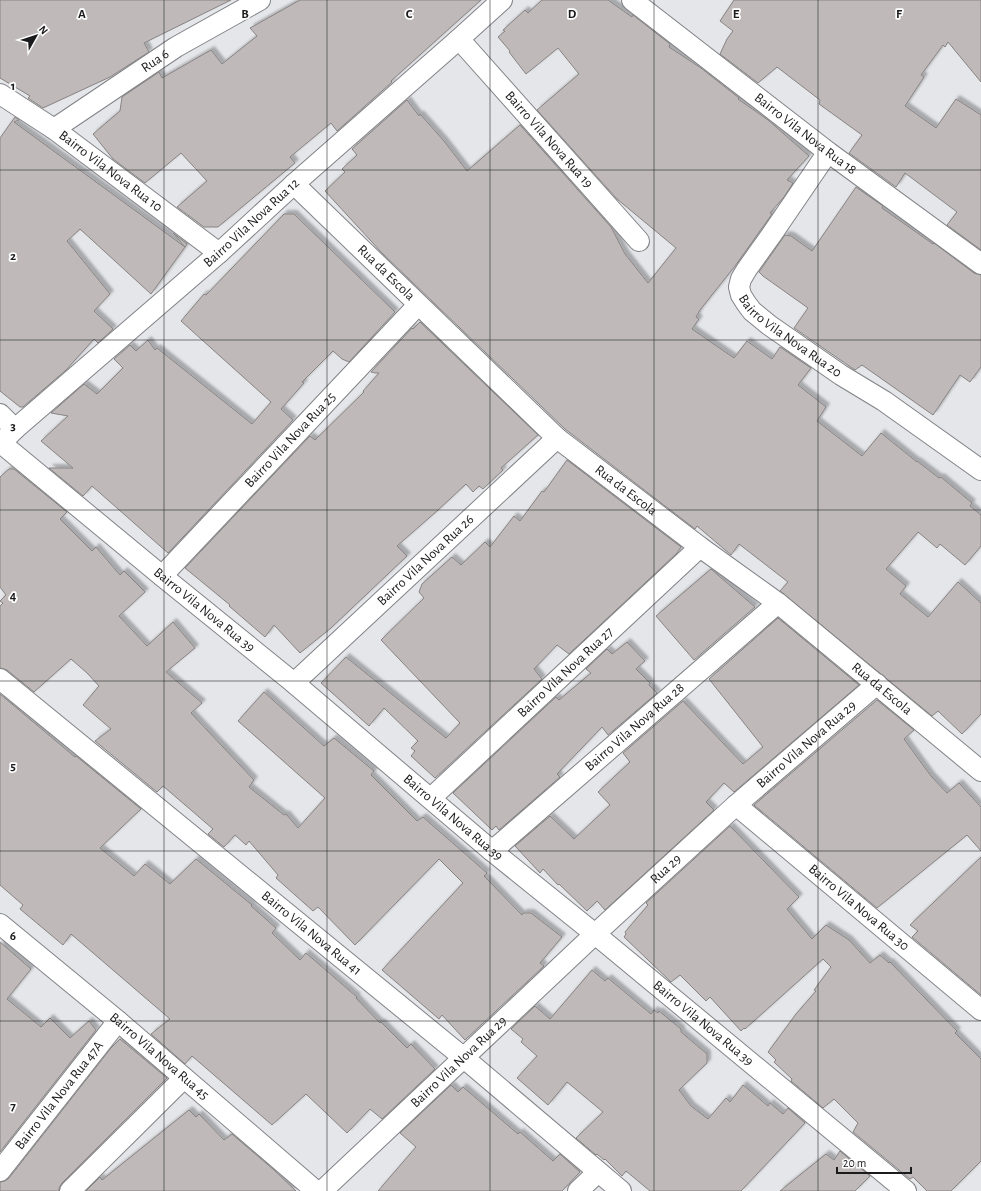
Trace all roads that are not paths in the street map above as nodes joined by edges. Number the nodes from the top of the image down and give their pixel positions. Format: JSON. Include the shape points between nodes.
{"nodes":[{"id":1,"x":260,"y":0,"type":"edge"},
{"id":2,"x":502,"y":0,"type":"edge"},
{"id":3,"x":632,"y":0,"type":"edge"},
{"id":4,"x":459,"y":39,"type":"junction"},
{"id":5,"x":0,"y":94,"type":"edge"},
{"id":6,"x":54,"y":129,"type":"junction"},
{"id":7,"x":828,"y":152,"type":"junction"},
{"id":8,"x":294,"y":184,"type":"junction"},
{"id":9,"x":639,"y":241,"type":"dead end"},
{"id":10,"x":219,"y":254,"type":"junction"},
{"id":11,"x":981,"y":264,"type":"edge"},
{"id":12,"x":418,"y":305,"type":"junction"},
{"id":13,"x":0,"y":414,"type":"edge"},
{"id":14,"x":15,"y":429,"type":"junction"},
{"id":15,"x":557,"y":438,"type":"junction"},
{"id":16,"x":1,"y":444,"type":"edge"},
{"id":17,"x":981,"y":470,"type":"edge"},
{"id":18,"x":700,"y":547,"type":"junction"},
{"id":19,"x":162,"y":576,"type":"junction"},
{"id":20,"x":778,"y":603,"type":"junction"},
{"id":21,"x":0,"y":679,"type":"edge"},
{"id":22,"x":294,"y":683,"type":"junction"},
{"id":23,"x":877,"y":684,"type":"junction"},
{"id":24,"x":981,"y":770,"type":"edge"},
{"id":25,"x":431,"y":798,"type":"junction"},
{"id":26,"x":736,"y":804,"type":"junction"},
{"id":27,"x":492,"y":852,"type":"junction"},
{"id":28,"x":0,"y":924,"type":"edge"},
{"id":29,"x":595,"y":934,"type":"junction"},
{"id":30,"x":981,"y":1010,"type":"edge"},
{"id":31,"x":118,"y":1021,"type":"junction"},
{"id":32,"x":464,"y":1058,"type":"junction"},
{"id":33,"x":184,"y":1078,"type":"junction"},
{"id":34,"x":0,"y":1171,"type":"edge"},
{"id":35,"x":598,"y":1172,"type":"junction"},
{"id":36,"x":70,"y":1191,"type":"edge"},
{"id":37,"x":316,"y":1191,"type":"edge"},
{"id":38,"x":322,"y":1191,"type":"edge"},
{"id":39,"x":578,"y":1191,"type":"edge"},
{"id":40,"x":621,"y":1191,"type":"edge"},
{"id":41,"x":906,"y":1191,"type":"edge"}],
"edges":[{"from":1,"to":6,"type":"street","name":"Rua 6","via":[[176,47]]},
{"from":2,"to":4,"type":"street","name":"Bairro Vila Nova Rua 12"},
{"from":3,"to":7,"type":"street","name":"Bairro Vila Nova Rua 18"},
{"from":4,"to":8,"type":"street","name":"Bairro Vila Nova Rua 12"},
{"from":4,"to":9,"type":"street","name":"Bairro Vila Nova Rua 19"},
{"from":5,"to":6,"type":"street","name":"Bairro Vila Nova Rua 10"},
{"from":6,"to":10,"type":"street","name":"Bairro Vila Nova Rua 10"},
{"from":7,"to":11,"type":"street","name":"Bairro Vila Nova Rua 18"},
{"from":7,"to":17,"type":"street","name":"Bairro Vila Nova Rua 20","via":[[747,268],[739,287],[741,295],[752,311],[769,325],[841,375],[884,401]]},
{"from":8,"to":10,"type":"street","name":"Bairro Vila Nova Rua 12"},
{"from":8,"to":12,"type":"street","name":"Rua da Escola"},
{"from":10,"to":14,"type":"street","name":"Bairro Vila Nova Rua 12"},
{"from":12,"to":15,"type":"street","name":"Rua da Escola"},
{"from":12,"to":19,"type":"street","name":"Bairro Vila Nova Rua 25"},
{"from":13,"to":14,"type":"street"},
{"from":14,"to":16,"type":"street","name":"Bairro Vila Nova Rua 12"},
{"from":15,"to":18,"type":"street","name":"Rua da Escola"},
{"from":15,"to":22,"type":"street","name":"Bairro Vila Nova Rua 26"},
{"from":16,"to":19,"type":"street","name":"Bairro Vila Nova Rua 39"},
{"from":18,"to":20,"type":"street","name":"Rua da Escola"},
{"from":18,"to":25,"type":"street","name":"Bairro Vila Nova Rua 27"},
{"from":19,"to":22,"type":"street","name":"Bairro Vila Nova Rua 39"},
{"from":20,"to":23,"type":"street","name":"Rua da Escola"},
{"from":20,"to":27,"type":"street","name":"Bairro Vila Nova Rua 28"},
{"from":21,"to":32,"type":"street","name":"Bairro Vila Nova Rua 41"},
{"from":22,"to":25,"type":"street","name":"Bairro Vila Nova Rua 39"},
{"from":23,"to":24,"type":"street","name":"Rua da Escola"},
{"from":23,"to":26,"type":"street","name":"Bairro Vila Nova Rua 29"},
{"from":25,"to":27,"type":"street","name":"Bairro Vila Nova Rua 39"},
{"from":26,"to":29,"type":"street","name":"Rua 29"},
{"from":26,"to":30,"type":"street","name":"Bairro Vila Nova Rua 30"},
{"from":27,"to":29,"type":"street","name":"Bairro Vila Nova Rua 39"},
{"from":28,"to":31,"type":"street","name":"Bairro Vila Nova Rua 45"},
{"from":29,"to":32,"type":"street","name":"Bairro Vila Nova Rua 29"},
{"from":29,"to":41,"type":"street","name":"Bairro Vila Nova Rua 39"},
{"from":31,"to":33,"type":"street","name":"Bairro Vila Nova Rua 45"},
{"from":31,"to":34,"type":"street","name":"Bairro Vila Nova Rua 47A"},
{"from":32,"to":35,"type":"street","name":"Bairro Vila Nova Rua 41"},
{"from":32,"to":38,"type":"street","name":"Bairro Vila Nova Rua 29"},
{"from":33,"to":36,"type":"street"},
{"from":33,"to":37,"type":"street","name":"Bairro Vila Nova Rua 45"},
{"from":35,"to":39,"type":"street"},
{"from":35,"to":40,"type":"street","name":"Bairro Vila Nova Rua 41"}]}
